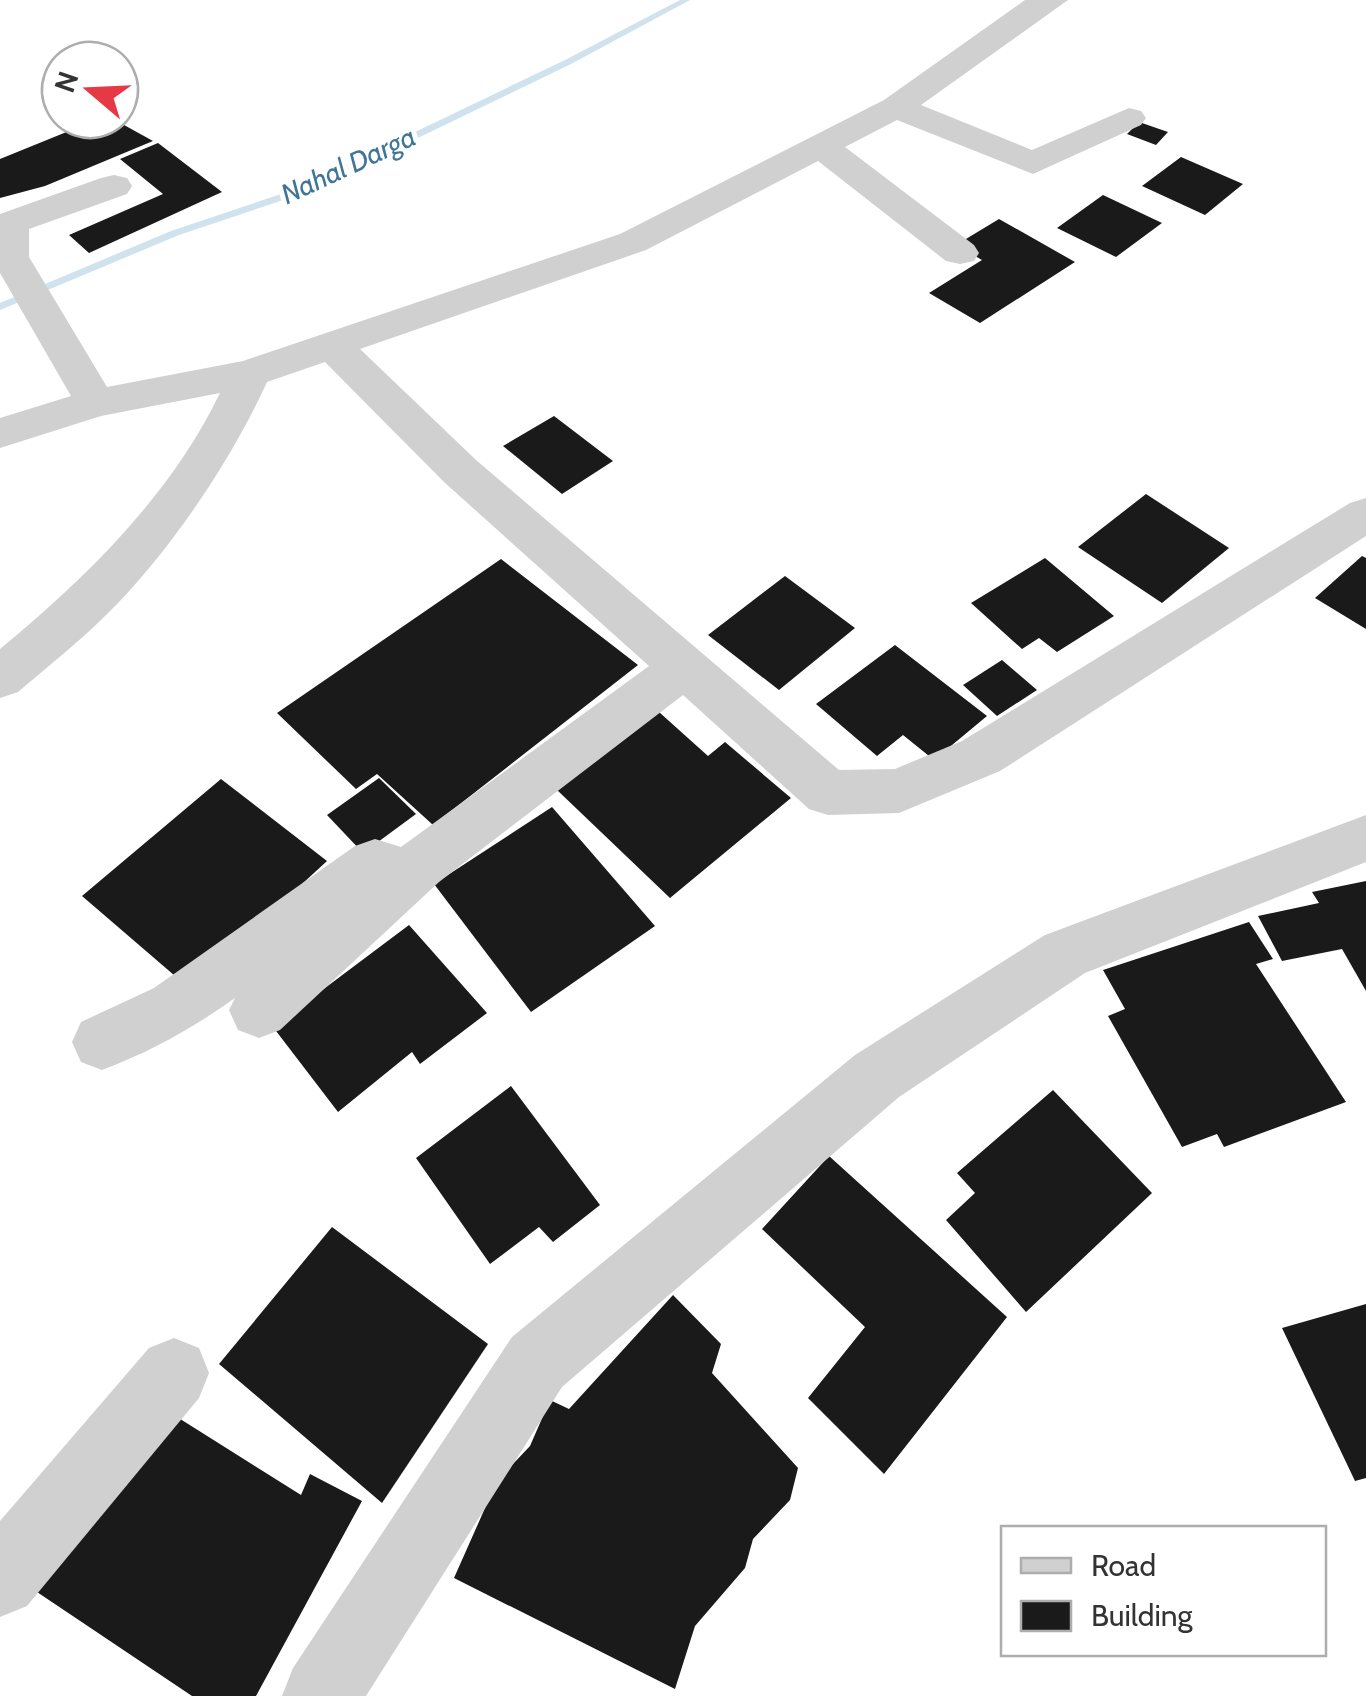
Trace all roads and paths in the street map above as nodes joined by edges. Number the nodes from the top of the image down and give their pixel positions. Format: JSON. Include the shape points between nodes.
{"nodes":[{"id":1,"x":1052,"y":0,"type":"edge"},
{"id":2,"x":896,"y":107,"type":"junction"},
{"id":3,"x":1129,"y":118,"type":"dead end"},
{"id":4,"x":820,"y":146,"type":"junction"},
{"id":5,"x":114,"y":186,"type":"dead end"},
{"id":6,"x":960,"y":254,"type":"dead end"},
{"id":7,"x":334,"y":347,"type":"junction"},
{"id":8,"x":250,"y":374,"type":"junction"},
{"id":9,"x":96,"y":403,"type":"junction"},
{"id":10,"x":0,"y":433,"type":"edge"},
{"id":11,"x":1366,"y":514,"type":"edge"},
{"id":12,"x":684,"y":667,"type":"junction"},
{"id":13,"x":0,"y":678,"type":"edge"},
{"id":14,"x":1366,"y":838,"type":"edge"},
{"id":15,"x":419,"y":865,"type":"junction"},
{"id":16,"x":259,"y":1010,"type":"dead end"},
{"id":17,"x":102,"y":1042,"type":"dead end"},
{"id":18,"x":174,"y":1373,"type":"dead end"},
{"id":19,"x":0,"y":1579,"type":"edge"},
{"id":20,"x":321,"y":1696,"type":"edge"}],
"edges":[{"from":1,"to":2,"type":"street","via":[[1028,10]]},
{"from":2,"to":3,"type":"street","via":[[1033,163]]},
{"from":2,"to":4,"type":"street"},
{"from":4,"to":6,"type":"street"},
{"from":4,"to":7,"type":"street","via":[[633,242]]},
{"from":5,"to":9,"type":"street","via":[[10,223],[10,256]]},
{"from":7,"to":8,"type":"street"},
{"from":7,"to":12,"type":"street","via":[[460,471]]},
{"from":8,"to":9,"type":"street"},
{"from":8,"to":13,"type":"street","via":[[220,438],[152,529],[90,602]]},
{"from":9,"to":10,"type":"street"},
{"from":11,"to":12,"type":"street","via":[[981,756],[899,791],[828,792]]},
{"from":12,"to":15,"type":"street"},
{"from":14,"to":20,"type":"street","via":[[1065,954],[878,1076],[537,1362]]},
{"from":15,"to":16,"type":"street"},
{"from":15,"to":17,"type":"street","via":[[375,863],[175,1008]]},
{"from":18,"to":19,"type":"street"}]}
